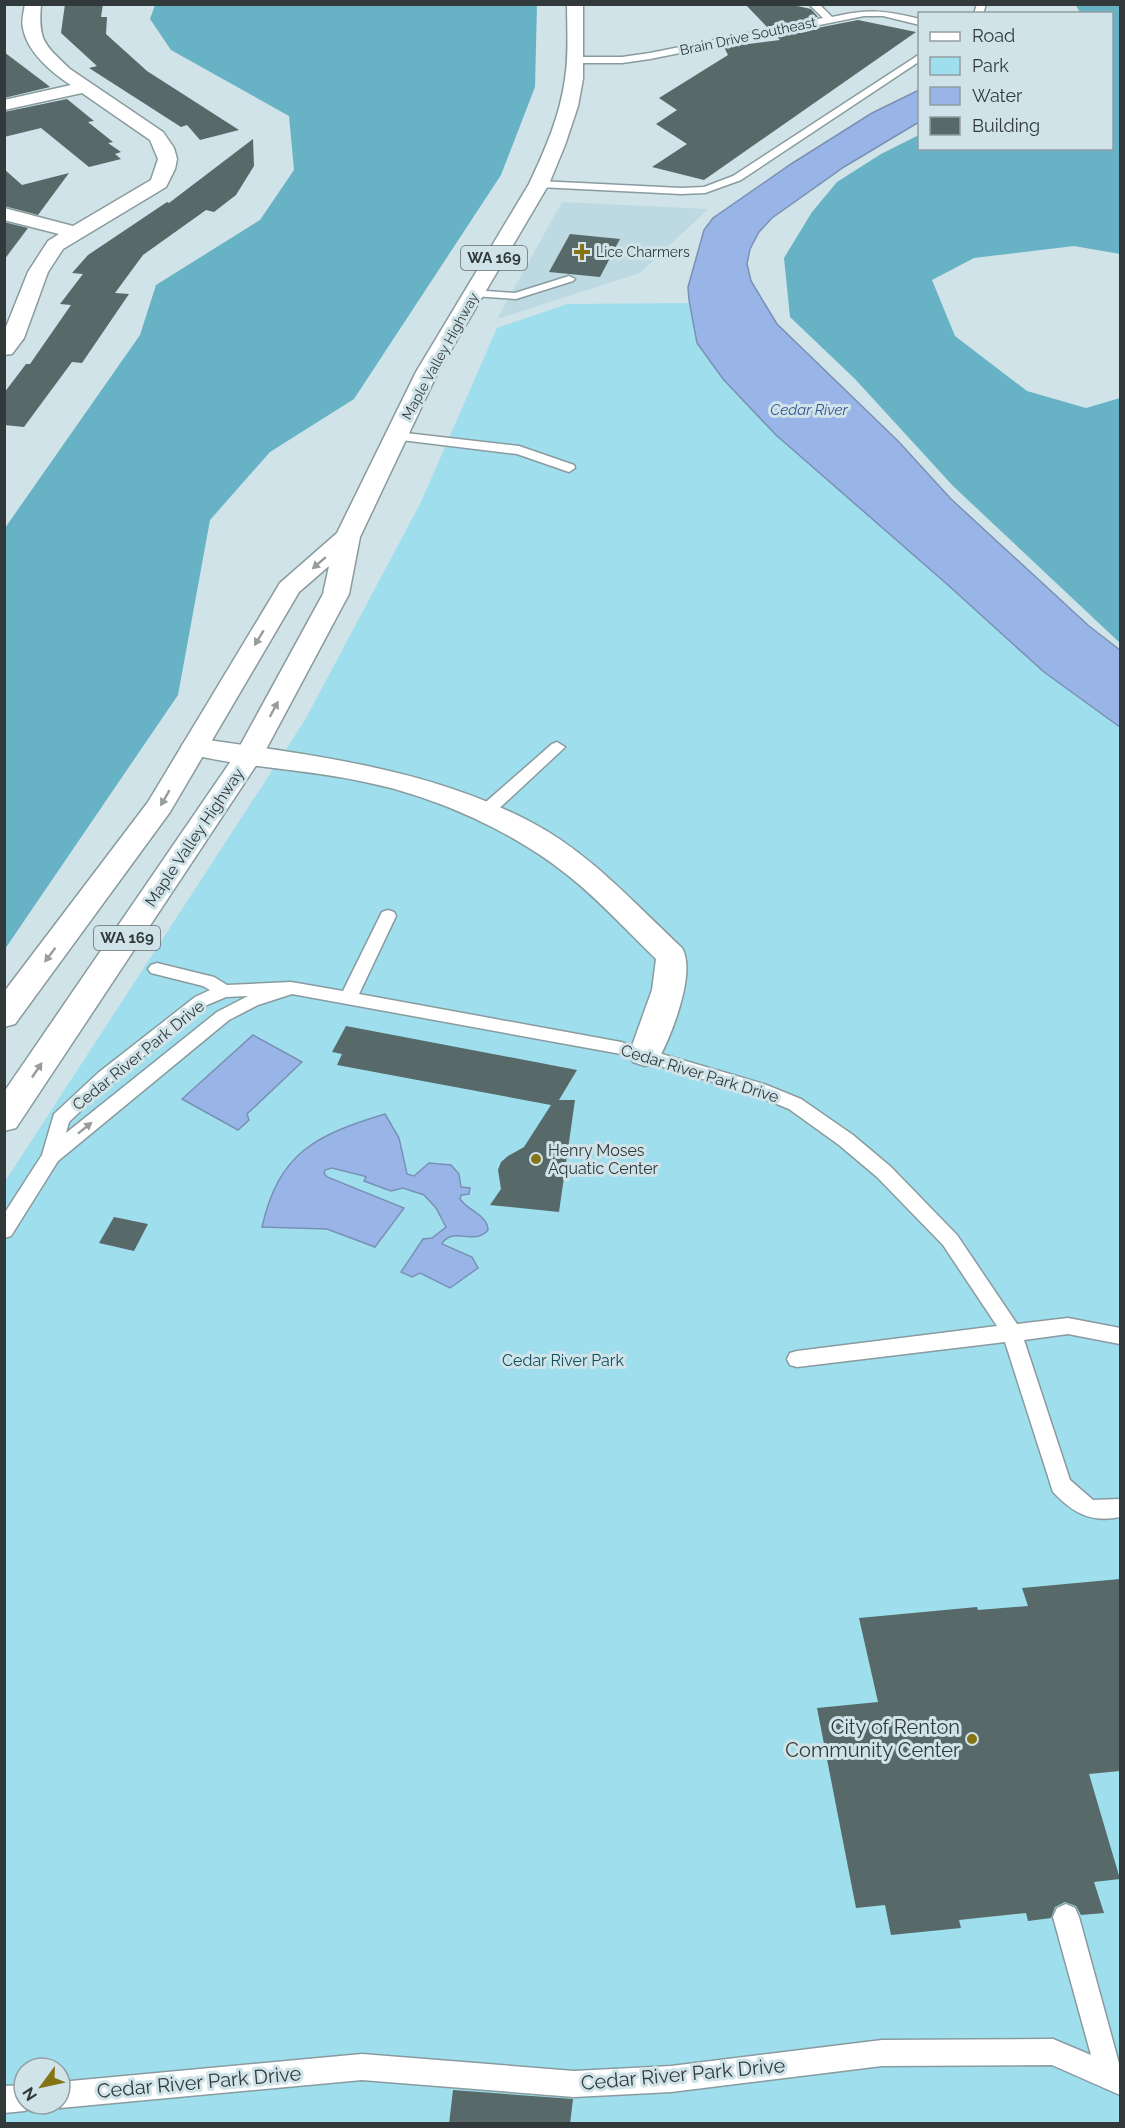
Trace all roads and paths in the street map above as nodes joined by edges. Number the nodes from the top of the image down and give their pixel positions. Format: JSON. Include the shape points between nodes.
{"nodes":[{"id":1,"x":33,"y":4,"type":"edge"},
{"id":2,"x":575,"y":4,"type":"edge"},
{"id":3,"x":813,"y":4,"type":"edge"},
{"id":4,"x":893,"y":7,"type":"dead end"},
{"id":5,"x":864,"y":13,"type":"junction"},
{"id":6,"x":830,"y":19,"type":"junction"},
{"id":7,"x":918,"y":22,"type":"edge"},
{"id":8,"x":918,"y":58,"type":"edge"},
{"id":9,"x":575,"y":60,"type":"junction"},
{"id":10,"x":87,"y":87,"type":"junction"},
{"id":11,"x":4,"y":105,"type":"edge"},
{"id":12,"x":539,"y":184,"type":"junction"},
{"id":13,"x":4,"y":214,"type":"edge"},
{"id":14,"x":74,"y":232,"type":"junction"},
{"id":15,"x":569,"y":279,"type":"dead end"},
{"id":16,"x":473,"y":293,"type":"junction"},
{"id":17,"x":4,"y":349,"type":"edge"},
{"id":18,"x":397,"y":436,"type":"junction"},
{"id":19,"x":569,"y":468,"type":"dead end"},
{"id":20,"x":348,"y":537,"type":"junction"},
{"id":21,"x":195,"y":747,"type":"junction"},
{"id":22,"x":557,"y":747,"type":"dead end"},
{"id":23,"x":249,"y":755,"type":"junction"},
{"id":24,"x":485,"y":812,"type":"junction"},
{"id":25,"x":388,"y":916,"type":"dead end"},
{"id":26,"x":157,"y":969,"type":"dead end"},
{"id":27,"x":291,"y":988,"type":"junction"},
{"id":28,"x":224,"y":991,"type":"junction"},
{"id":29,"x":348,"y":998,"type":"junction"},
{"id":30,"x":4,"y":1016,"type":"edge"},
{"id":31,"x":645,"y":1054,"type":"junction"},
{"id":32,"x":4,"y":1119,"type":"edge"},
{"id":33,"x":51,"y":1156,"type":"junction"},
{"id":34,"x":4,"y":1231,"type":"edge"},
{"id":35,"x":1012,"y":1333,"type":"junction"},
{"id":36,"x":1120,"y":1336,"type":"edge"},
{"id":37,"x":797,"y":1359,"type":"dead end"},
{"id":38,"x":1120,"y":1508,"type":"edge"},
{"id":39,"x":1066,"y":1917,"type":"dead end"},
{"id":40,"x":1115,"y":2080,"type":"edge"},
{"id":41,"x":72,"y":2094,"type":"edge"}],
"edges":[{"from":1,"to":10,"type":"main road","via":[[22,28],[64,73]]},
{"from":2,"to":9,"type":"main road","name":"Maple Valley Highway","number":"WA 169"},
{"from":3,"to":6,"type":"lane"},
{"from":4,"to":5,"type":"lane"},
{"from":5,"to":6,"type":"lane","name":"Brain Drive Southeast"},
{"from":5,"to":7,"type":"lane","name":"Brain Drive Southeast"},
{"from":6,"to":9,"type":"lane","name":"Brain Drive Southeast","via":[[650,56]]},
{"from":8,"to":12,"type":"lane","via":[[721,186],[681,191]]},
{"from":9,"to":12,"type":"main road","name":"Maple Valley Highway","number":"WA 169","via":[[562,129]]},
{"from":10,"to":11,"type":"main road"},
{"from":10,"to":14,"type":"main road","via":[[157,135],[166,149],[168,165],[159,183]]},
{"from":12,"to":16,"type":"main road","name":"Maple Valley Highway","number":"WA 169"},
{"from":13,"to":14,"type":"main road"},
{"from":14,"to":17,"type":"main road","via":[[46,257],[13,338]]},
{"from":15,"to":16,"type":"lane","via":[[516,296]]},
{"from":16,"to":18,"type":"main road","name":"Maple Valley Highway","number":"WA 169","via":[[427,372]]},
{"from":18,"to":19,"type":"lane","via":[[519,450]]},
{"from":18,"to":20,"type":"main road","name":"Maple Valley Highway","number":"WA 169"},
{"from":20,"to":21,"type":"main road","name":"Maple Valley Highway","number":"WA 169","one_way":true,"via":[[289,588]]},
{"from":23,"to":20,"type":"main road","name":"Maple Valley Highway","number":"WA 169","one_way":true,"via":[[336,594]]},
{"from":21,"to":23,"type":"main road"},
{"from":21,"to":30,"type":"main road","name":"Maple Valley Highway","number":"WA 169","one_way":true,"via":[[160,806]]},
{"from":22,"to":24,"type":"lane"},
{"from":23,"to":24,"type":"main road","via":[[367,773],[416,786]]},
{"from":32,"to":23,"type":"main road","name":"Maple Valley Highway","number":"WA 169","one_way":true},
{"from":24,"to":31,"type":"main road","via":[[520,828],[581,870],[671,956],[673,966],[665,998]]},
{"from":25,"to":29,"type":"lane"},
{"from":26,"to":28,"type":"lane","via":[[208,981]]},
{"from":27,"to":28,"type":"lane","name":"Cedar River Park Drive"},
{"from":27,"to":29,"type":"lane","name":"Cedar River Park Drive"},
{"from":33,"to":27,"type":"lane","name":"Cedar River Park Drive","one_way":true,"via":[[223,1016]]},
{"from":28,"to":33,"type":"lane","name":"Cedar River Park Drive","via":[[201,1001],[104,1078],[61,1119]]},
{"from":29,"to":31,"type":"lane","name":"Cedar River Park Drive"},
{"from":31,"to":35,"type":"lane","name":"Cedar River Park Drive","via":[[795,1104],[846,1140],[884,1172],[950,1240]]},
{"from":33,"to":34,"type":"lane","name":"Cedar River Park Drive"},
{"from":35,"to":36,"type":"lane","via":[[1068,1326]]},
{"from":35,"to":37,"type":"lane"},
{"from":35,"to":38,"type":"lane","name":"Cedar River Park Drive","via":[[1061,1485],[1086,1508],[1100,1512]]},
{"from":39,"to":40,"type":"lane"},
{"from":40,"to":41,"type":"lane","name":"Cedar River Park Drive","via":[[1053,2052],[882,2053],[670,2079],[574,2084],[362,2067]]}]}
